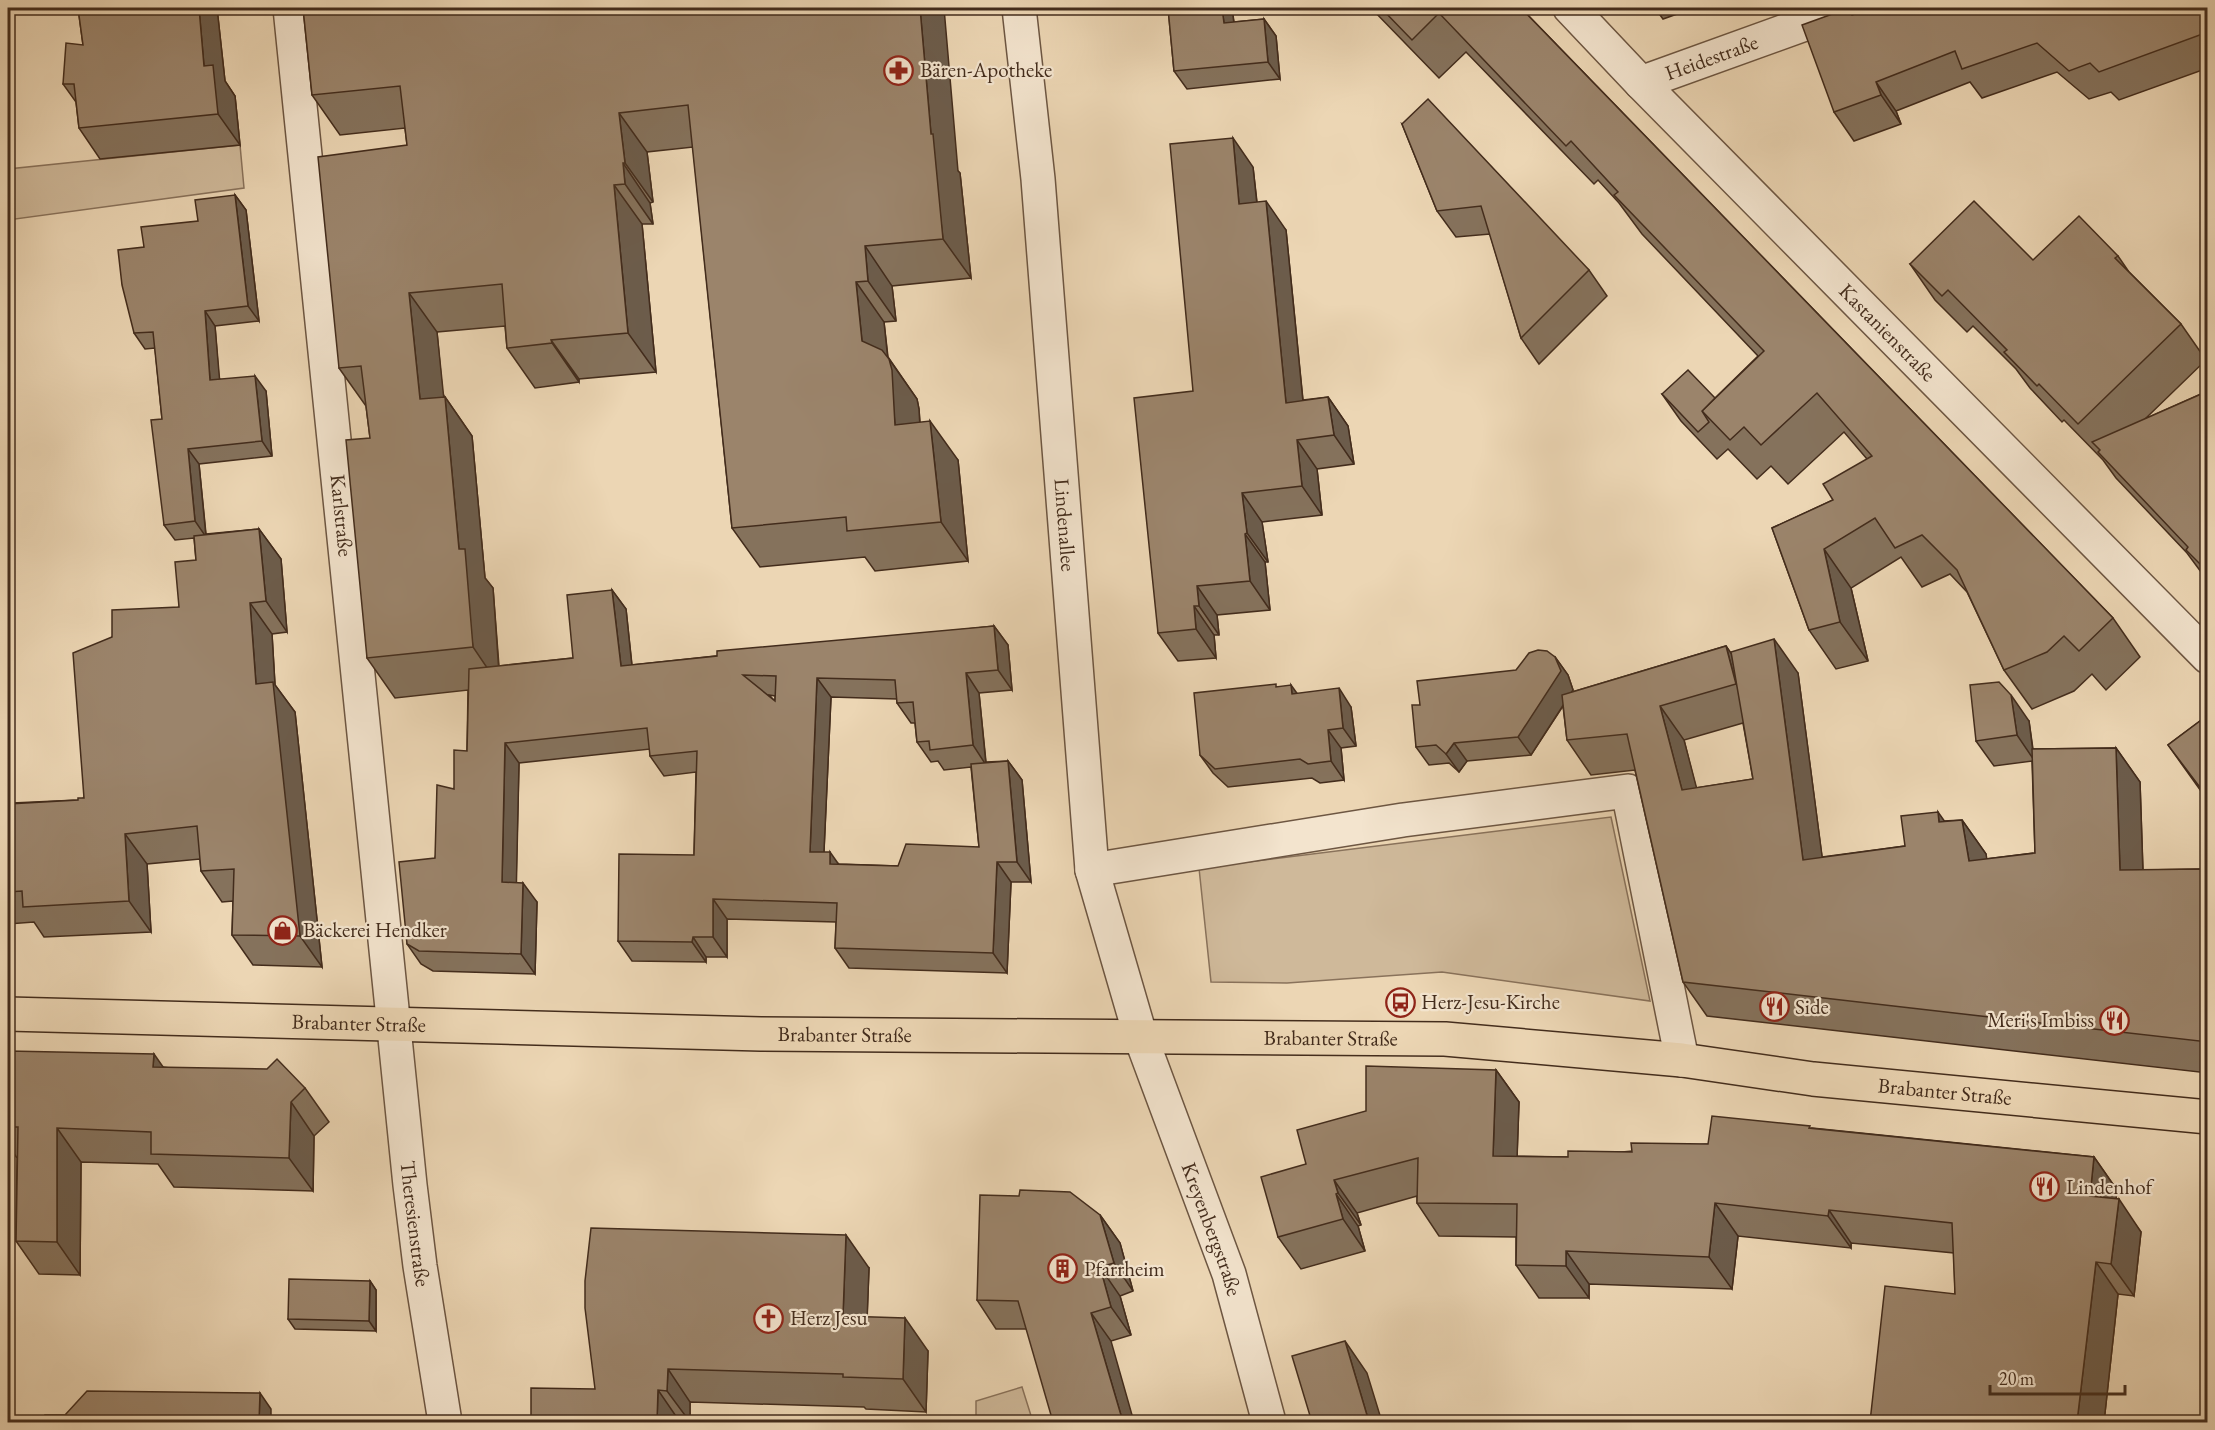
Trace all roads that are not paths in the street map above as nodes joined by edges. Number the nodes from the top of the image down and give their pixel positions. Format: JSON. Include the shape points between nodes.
{"nodes":[{"id":1,"x":290,"y":8,"type":"edge"},
{"id":2,"x":1019,"y":8,"type":"edge"},
{"id":3,"x":1570,"y":8,"type":"edge"},
{"id":4,"x":1849,"y":8,"type":"edge"},
{"id":5,"x":1641,"y":83,"type":"junction"},
{"id":6,"x":2208,"y":657,"type":"edge"},
{"id":7,"x":1092,"y":870,"type":"junction"},
{"id":8,"x":8,"y":1014,"type":"edge"},
{"id":9,"x":394,"y":1024,"type":"junction"},
{"id":10,"x":1141,"y":1038,"type":"junction"},
{"id":11,"x":1682,"y":1060,"type":"junction"},
{"id":12,"x":2208,"y":1117,"type":"edge"},
{"id":13,"x":445,"y":1422,"type":"edge"},
{"id":14,"x":1269,"y":1422,"type":"edge"}],
"edges":[{"from":1,"to":9,"type":"street","name":"Karlstraße"},
{"from":2,"to":7,"type":"street","name":"Lindenallee","via":[[1038,179]]},
{"from":3,"to":5,"type":"street","name":"Kastanienstraße"},
{"from":4,"to":5,"type":"street","name":"Heidestraße"},
{"from":5,"to":6,"type":"street","name":"Kastanienstraße"},
{"from":7,"to":10,"type":"street","name":"Lindenallee"},
{"from":7,"to":11,"type":"street","via":[[1403,820],[1628,791]]},
{"from":8,"to":9,"type":"main road","name":"Brabanter Straße"},
{"from":9,"to":10,"type":"main road","name":"Brabanter Straße","via":[[762,1034]]},
{"from":9,"to":13,"type":"street","name":"Theresienstraße","via":[[418,1255]]},
{"from":10,"to":11,"type":"main road","name":"Brabanter Straße","via":[[1445,1039]]},
{"from":10,"to":14,"type":"street","name":"Kreyenbergstraße","via":[[1229,1274]]},
{"from":11,"to":12,"type":"main road","name":"Brabanter Straße","via":[[1813,1079]]}]}
